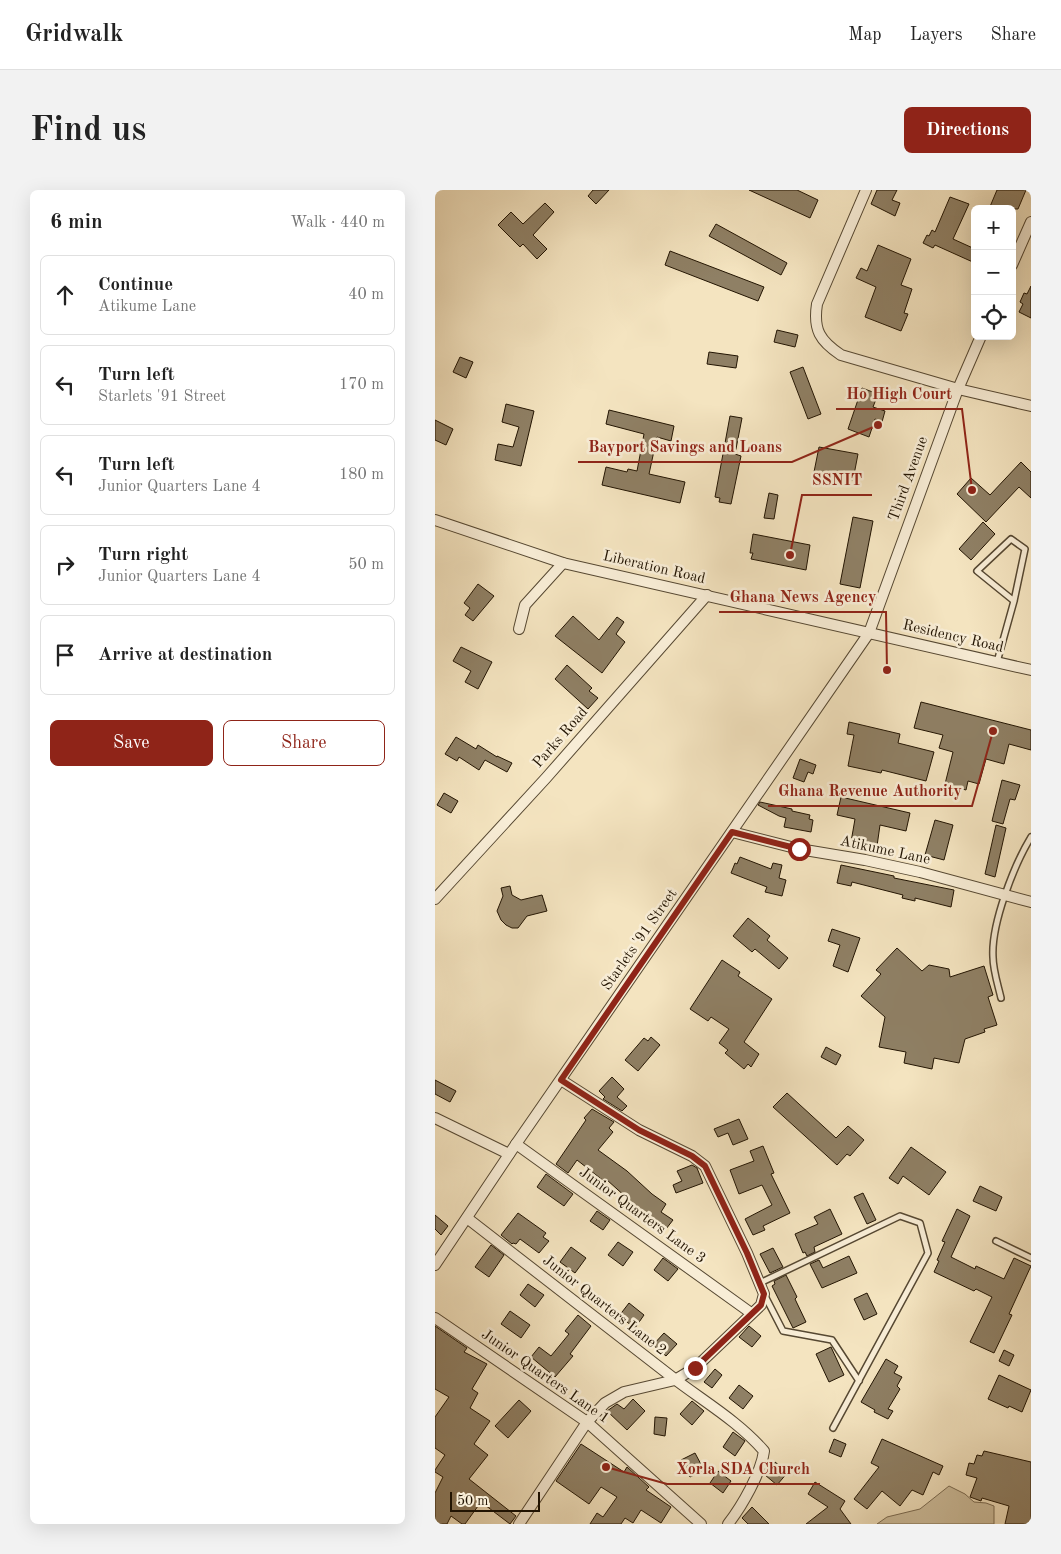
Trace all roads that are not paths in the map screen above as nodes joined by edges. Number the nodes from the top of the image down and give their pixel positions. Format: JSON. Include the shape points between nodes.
{"nodes":[{"id":1,"x":866,"y":190,"type":"edge"},
{"id":2,"x":1031,"y":222,"type":"edge"},
{"id":3,"x":1016,"y":256,"type":"edge"},
{"id":4,"x":979,"y":340,"type":"edge"},
{"id":5,"x":958,"y":388,"type":"junction"},
{"id":6,"x":1031,"y":406,"type":"edge"},
{"id":7,"x":435,"y":520,"type":"edge"},
{"id":8,"x":563,"y":563,"type":"junction"},
{"id":9,"x":707,"y":595,"type":"junction"},
{"id":10,"x":1014,"y":602,"type":"junction"},
{"id":11,"x":519,"y":630,"type":"dead end"},
{"id":12,"x":869,"y":633,"type":"junction"},
{"id":13,"x":997,"y":662,"type":"junction"},
{"id":14,"x":1031,"y":670,"type":"edge"},
{"id":15,"x":732,"y":832,"type":"junction"},
{"id":16,"x":1031,"y":837,"type":"edge"},
{"id":17,"x":1005,"y":896,"type":"junction"},
{"id":18,"x":435,"y":899,"type":"edge"},
{"id":19,"x":1031,"y":902,"type":"edge"},
{"id":20,"x":1001,"y":998,"type":"dead end"},
{"id":21,"x":561,"y":1080,"type":"junction"},
{"id":22,"x":435,"y":1118,"type":"edge"},
{"id":23,"x":516,"y":1144,"type":"junction"},
{"id":24,"x":509,"y":1154,"type":"junction"},
{"id":25,"x":467,"y":1218,"type":"junction"},
{"id":26,"x":997,"y":1241,"type":"dead end"},
{"id":27,"x":1031,"y":1258,"type":"edge"},
{"id":28,"x":435,"y":1265,"type":"edge"},
{"id":29,"x":759,"y":1284,"type":"junction"},
{"id":30,"x":764,"y":1294,"type":"junction"},
{"id":31,"x":751,"y":1313,"type":"junction"},
{"id":32,"x":435,"y":1318,"type":"edge"},
{"id":33,"x":675,"y":1380,"type":"junction"},
{"id":34,"x":859,"y":1381,"type":"junction"},
{"id":35,"x":587,"y":1422,"type":"junction"},
{"id":36,"x":833,"y":1428,"type":"dead end"},
{"id":37,"x":519,"y":1524,"type":"edge"},
{"id":38,"x":701,"y":1524,"type":"edge"},
{"id":39,"x":728,"y":1524,"type":"edge"}],
"edges":[{"from":1,"to":5,"type":"street","via":[[817,304],[815,318],[819,333],[826,345],[841,355]]},
{"from":2,"to":3,"type":"street"},
{"from":4,"to":5,"type":"street","name":"Third Avenue"},
{"from":5,"to":6,"type":"street"},
{"from":5,"to":12,"type":"street","name":"Third Avenue"},
{"from":7,"to":8,"type":"street","name":"Liberation Road"},
{"from":8,"to":9,"type":"street","name":"Liberation Road"},
{"from":8,"to":11,"type":"street","via":[[525,605]]},
{"from":9,"to":12,"type":"street","name":"Liberation Road"},
{"from":9,"to":18,"type":"street","name":"Parks Road"},
{"from":10,"to":10,"type":"lane","via":[[977,571],[1011,539],[1025,549]]},
{"from":10,"to":13,"type":"lane"},
{"from":12,"to":13,"type":"street","name":"Residency Road"},
{"from":12,"to":15,"type":"street","name":"Starlets '91 Street"},
{"from":13,"to":14,"type":"street","name":"Residency Road"},
{"from":15,"to":17,"type":"street","name":"Atikume Lane","via":[[799,849],[919,872]]},
{"from":15,"to":21,"type":"street","name":"Starlets '91 Street"},
{"from":16,"to":17,"type":"lane"},
{"from":17,"to":19,"type":"street","name":"Atikume Lane"},
{"from":17,"to":20,"type":"lane","via":[[993,957]]},
{"from":21,"to":23,"type":"street","name":"Starlets '91 Street"},
{"from":21,"to":29,"type":"street","via":[[639,1130],[692,1156],[705,1166]]},
{"from":22,"to":24,"type":"street"},
{"from":23,"to":24,"type":"street","name":"Starlets '91 Street"},
{"from":23,"to":31,"type":"street","name":"Junior Quarters Lane 3"},
{"from":24,"to":25,"type":"street","name":"Starlets '91 Street"},
{"from":25,"to":28,"type":"street","name":"Starlets '91 Street"},
{"from":25,"to":33,"type":"street","name":"Junior Quarters Lane 2"},
{"from":26,"to":27,"type":"lane"},
{"from":29,"to":30,"type":"street"},
{"from":29,"to":34,"type":"lane","via":[[900,1216],[919,1223],[928,1253]]},
{"from":30,"to":31,"type":"street","via":[[761,1305]]},
{"from":30,"to":34,"type":"lane","via":[[783,1331],[832,1340]]},
{"from":31,"to":33,"type":"street","via":[[695,1368]]},
{"from":32,"to":35,"type":"street","name":"Junior Quarters Lane 1"},
{"from":33,"to":35,"type":"street","via":[[624,1392],[605,1403]]},
{"from":33,"to":39,"type":"street","name":"Junior Quarters Lane 2","via":[[755,1439],[764,1451],[763,1461]]},
{"from":34,"to":36,"type":"lane"},
{"from":35,"to":37,"type":"street"},
{"from":35,"to":38,"type":"street","name":"Junior Quarters Lane 1"}]}
